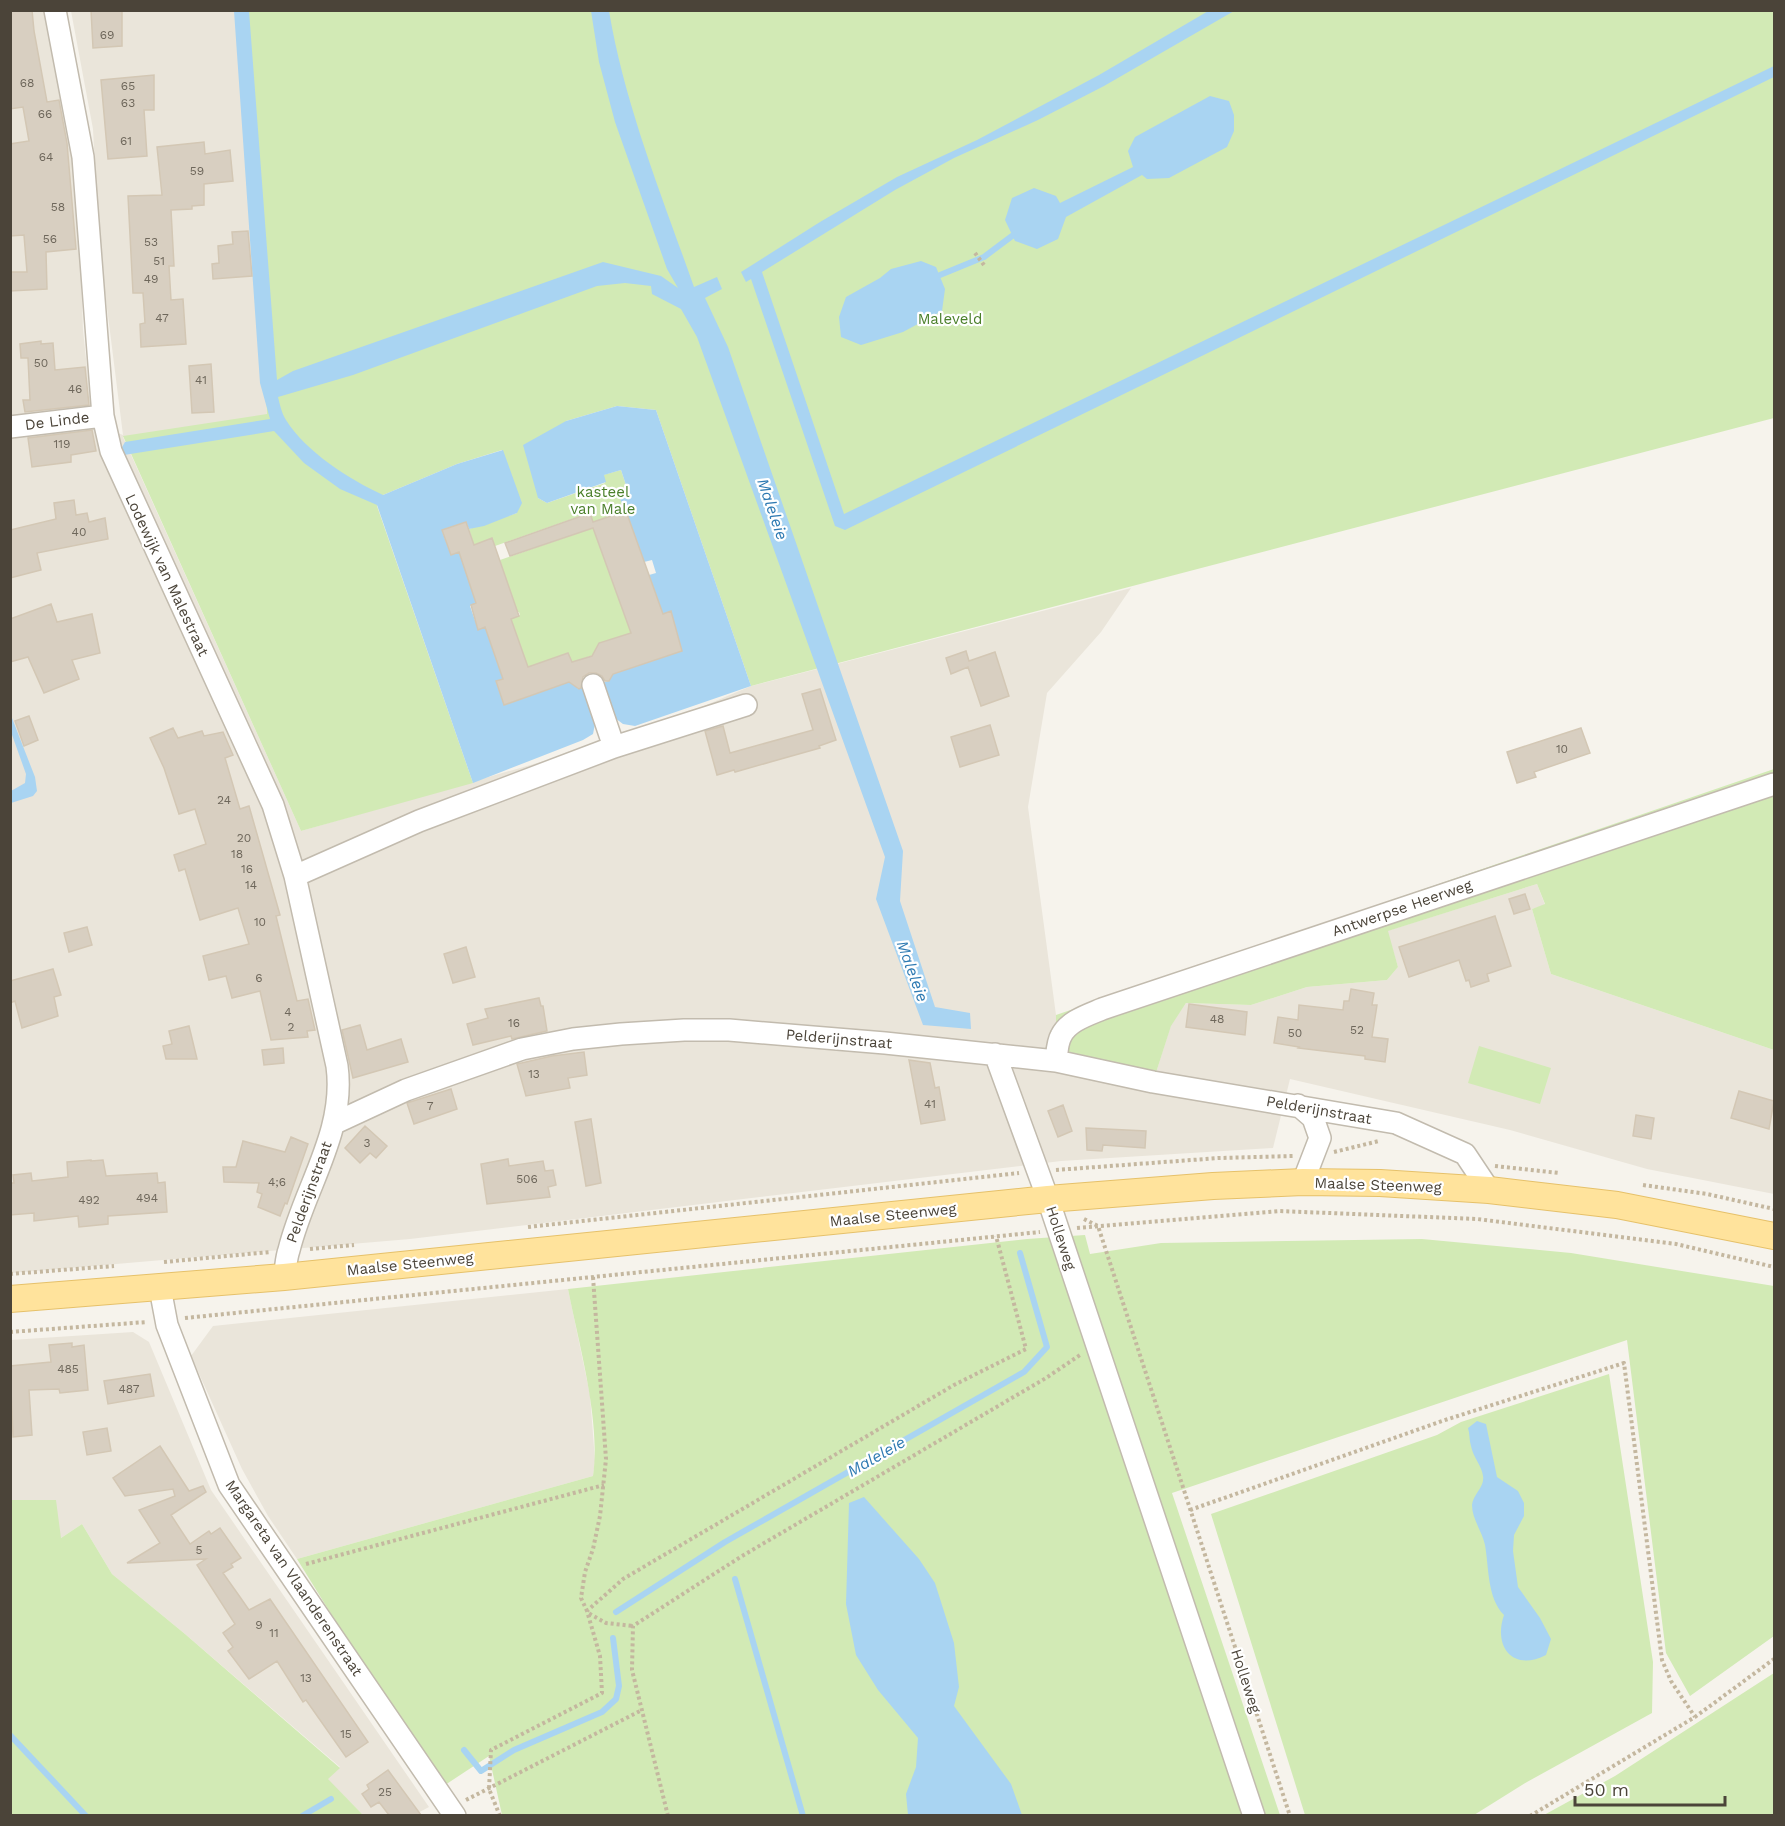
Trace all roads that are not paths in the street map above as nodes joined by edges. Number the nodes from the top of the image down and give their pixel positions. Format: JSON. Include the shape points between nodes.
{"nodes":[{"id":1,"x":55,"y":10,"type":"edge"},
{"id":2,"x":104,"y":416,"type":"junction"},
{"id":3,"x":10,"y":427,"type":"edge"},
{"id":4,"x":593,"y":685,"type":"dead end"},
{"id":5,"x":746,"y":705,"type":"dead end"},
{"id":6,"x":611,"y":740,"type":"junction"},
{"id":7,"x":1774,"y":784,"type":"edge"},
{"id":8,"x":295,"y":876,"type":"junction"},
{"id":9,"x":995,"y":1054,"type":"junction"},
{"id":10,"x":1056,"y":1061,"type":"junction"},
{"id":11,"x":1298,"y":1106,"type":"junction"},
{"id":12,"x":335,"y":1124,"type":"junction"},
{"id":13,"x":1302,"y":1182,"type":"junction"},
{"id":14,"x":1489,"y":1190,"type":"junction"},
{"id":15,"x":1048,"y":1199,"type":"junction"},
{"id":16,"x":1774,"y":1236,"type":"edge"},
{"id":17,"x":284,"y":1277,"type":"junction"},
{"id":18,"x":160,"y":1288,"type":"junction"},
{"id":19,"x":10,"y":1299,"type":"edge"},
{"id":20,"x":452,"y":1811,"type":"edge"},
{"id":21,"x":1254,"y":1815,"type":"edge"}],
"edges":[{"from":1,"to":2,"type":"street","name":"Lodewijk van Malestraat","via":[[83,157]]},
{"from":2,"to":3,"type":"street","name":"De Linde"},
{"from":2,"to":8,"type":"street","name":"Lodewijk van Malestraat","via":[[111,451],[127,488],[266,787]]},
{"from":4,"to":6,"type":"street"},
{"from":5,"to":6,"type":"street"},
{"from":6,"to":8,"type":"street"},
{"from":7,"to":10,"type":"street","name":"Antwerpse Heerweg","via":[[1102,1009],[1069,1026],[1060,1037]]},
{"from":8,"to":12,"type":"street","name":"Lodewijk van Malestraat","via":[[337,1066]]},
{"from":9,"to":10,"type":"street","name":"Pelderijnstraat"},
{"from":9,"to":12,"type":"street","name":"Pelderijnstraat","via":[[729,1030],[609,1035],[522,1049],[406,1090]]},
{"from":9,"to":15,"type":"street","name":"Holleweg"},
{"from":10,"to":11,"type":"street","name":"Pelderijnstraat"},
{"from":11,"to":13,"type":"street","via":[[1312,1118],[1320,1138]]},
{"from":11,"to":14,"type":"street","name":"Pelderijnstraat","via":[[1396,1123],[1415,1131],[1465,1154]]},
{"from":12,"to":17,"type":"street","name":"Pelderijnstraat","via":[[288,1250]]},
{"from":13,"to":14,"type":"main road","name":"Maalse Steenweg"},
{"from":13,"to":15,"type":"main road","name":"Maalse Steenweg"},
{"from":14,"to":16,"type":"main road","name":"Maalse Steenweg","via":[[1617,1205]]},
{"from":15,"to":17,"type":"main road","name":"Maalse Steenweg"},
{"from":15,"to":21,"type":"street","name":"Holleweg"},
{"from":17,"to":18,"type":"main road","name":"Maalse Steenweg"},
{"from":18,"to":19,"type":"main road","name":"Maalse Steenweg"},
{"from":18,"to":20,"type":"street","name":"Margareta van Vlaanderenstraat","via":[[165,1320],[229,1485]]}]}
